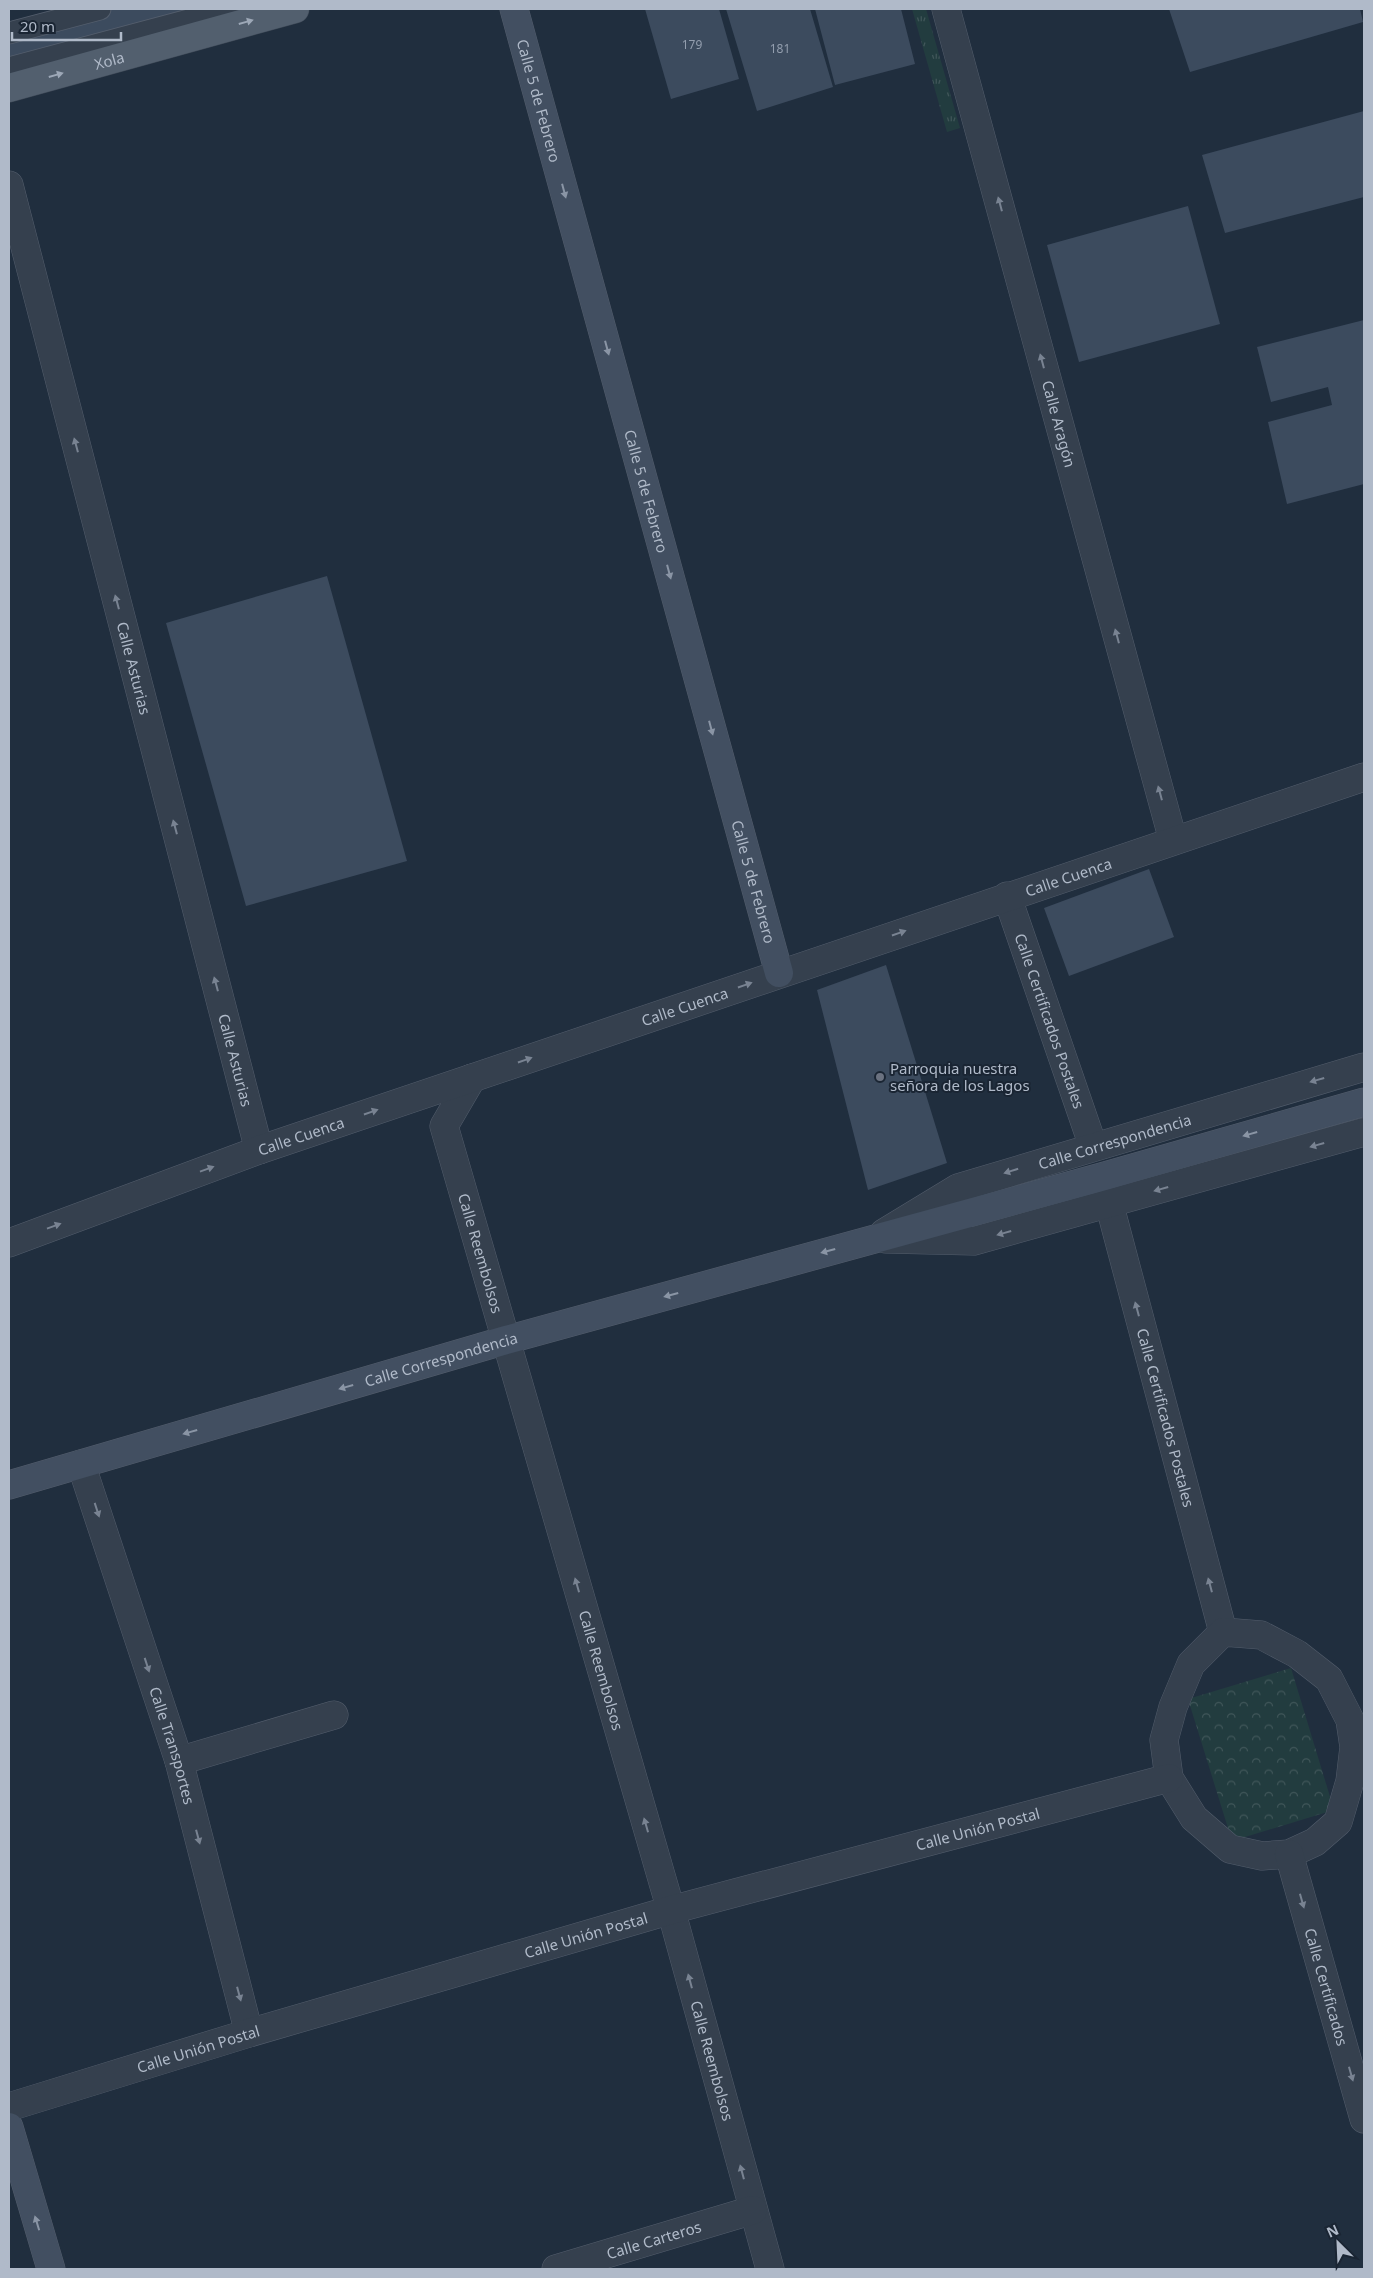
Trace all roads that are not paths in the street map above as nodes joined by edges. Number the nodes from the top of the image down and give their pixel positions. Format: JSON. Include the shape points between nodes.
{"nodes":[{"id":1,"x":100,"y":9,"type":"edge"},
{"id":2,"x":230,"y":9,"type":"edge"},
{"id":3,"x":295,"y":9,"type":"edge"},
{"id":4,"x":514,"y":9,"type":"edge"},
{"id":5,"x":946,"y":9,"type":"edge"},
{"id":6,"x":9,"y":33,"type":"edge"},
{"id":7,"x":9,"y":68,"type":"edge"},
{"id":8,"x":9,"y":88,"type":"edge"},
{"id":9,"x":9,"y":185,"type":"edge"},
{"id":10,"x":1364,"y":777,"type":"edge"},
{"id":11,"x":1173,"y":840,"type":"junction"},
{"id":12,"x":1007,"y":896,"type":"junction"},
{"id":13,"x":779,"y":973,"type":"junction"},
{"id":14,"x":1364,"y":1067,"type":"edge"},
{"id":15,"x":472,"y":1078,"type":"junction"},
{"id":16,"x":1364,"y":1102,"type":"edge"},
{"id":17,"x":1364,"y":1132,"type":"edge"},
{"id":18,"x":1093,"y":1146,"type":"junction"},
{"id":19,"x":259,"y":1150,"type":"junction"},
{"id":20,"x":1109,"y":1203,"type":"junction"},
{"id":21,"x":875,"y":1238,"type":"junction"},
{"id":22,"x":9,"y":1243,"type":"edge"},
{"id":23,"x":506,"y":1340,"type":"junction"},
{"id":24,"x":81,"y":1464,"type":"junction"},
{"id":25,"x":9,"y":1485,"type":"edge"},
{"id":26,"x":1223,"y":1632,"type":"junction"},
{"id":27,"x":334,"y":1715,"type":"dead end"},
{"id":28,"x":1357,"y":1718,"type":"edge"},
{"id":29,"x":179,"y":1761,"type":"junction"},
{"id":30,"x":1169,"y":1778,"type":"junction"},
{"id":31,"x":1289,"y":1854,"type":"junction"},
{"id":32,"x":671,"y":1910,"type":"junction"},
{"id":33,"x":249,"y":2033,"type":"junction"},
{"id":34,"x":9,"y":2107,"type":"edge"},
{"id":35,"x":1364,"y":2119,"type":"edge"},
{"id":36,"x":9,"y":2127,"type":"edge"},
{"id":37,"x":753,"y":2210,"type":"junction"},
{"id":38,"x":52,"y":2269,"type":"edge"},
{"id":39,"x":556,"y":2269,"type":"edge"},
{"id":40,"x":770,"y":2269,"type":"edge"}],
"edges":[{"from":1,"to":6,"type":"lane"},
{"from":2,"to":7,"type":"lane"},
{"from":8,"to":3,"type":"main road","name":"Xola","one_way":true},
{"from":4,"to":13,"type":"street","name":"Calle 5 de Febrero","one_way":true},
{"from":11,"to":5,"type":"street","name":"Calle Aragón","one_way":true},
{"from":19,"to":9,"type":"street","name":"Calle Asturias","one_way":true},
{"from":10,"to":11,"type":"street","name":"Calle Cuenca"},
{"from":11,"to":12,"type":"street","name":"Calle Cuenca"},
{"from":13,"to":12,"type":"street","name":"Calle Cuenca","one_way":true},
{"from":12,"to":18,"type":"street","name":"Calle Certificados Postales"},
{"from":15,"to":13,"type":"street","name":"Calle Cuenca","one_way":true},
{"from":14,"to":18,"type":"street","name":"Calle Correspondencia","one_way":true},
{"from":19,"to":15,"type":"street","name":"Calle Cuenca","one_way":true},
{"from":15,"to":23,"type":"street","name":"Calle Reembolsos","via":[[444,1126]]},
{"from":16,"to":21,"type":"street","name":"Calle Correspondencia","one_way":true},
{"from":17,"to":20,"type":"street","name":"Calle Correspondencia","one_way":true},
{"from":18,"to":21,"type":"street","name":"Calle Correspondencia","one_way":true,"via":[[958,1188]]},
{"from":22,"to":19,"type":"street","name":"Calle Cuenca","one_way":true},
{"from":20,"to":21,"type":"street","name":"Calle Correspondencia","one_way":true,"via":[[974,1242]]},
{"from":26,"to":20,"type":"street","name":"Calle Certificados Postales","one_way":true},
{"from":21,"to":23,"type":"street","name":"Calle Correspondencia","one_way":true},
{"from":23,"to":24,"type":"street","name":"Calle Correspondencia","one_way":true},
{"from":32,"to":23,"type":"street","name":"Calle Reembolsos","one_way":true},
{"from":24,"to":25,"type":"street","name":"Calle Correspondencia"},
{"from":24,"to":29,"type":"street","name":"Calle Transportes","one_way":true},
{"from":26,"to":28,"type":"street","via":[[1261,1635],[1297,1654],[1329,1679]]},
{"from":26,"to":30,"type":"street","via":[[1191,1664],[1173,1708],[1164,1740]]},
{"from":27,"to":29,"type":"street"},
{"from":28,"to":31,"type":"street","via":[[1350,1781],[1338,1822],[1315,1842]]},
{"from":29,"to":33,"type":"street","name":"Calle Transportes","one_way":true},
{"from":30,"to":31,"type":"street","via":[[1194,1818],[1230,1849],[1262,1856]]},
{"from":30,"to":32,"type":"street","name":"Calle Unión Postal"},
{"from":31,"to":35,"type":"street","name":"Calle Certificados","one_way":true},
{"from":32,"to":33,"type":"street","name":"Calle Unión Postal"},
{"from":37,"to":32,"type":"street","name":"Calle Reembolsos","one_way":true},
{"from":33,"to":34,"type":"street","name":"Calle Unión Postal"},
{"from":38,"to":36,"type":"street","one_way":true},
{"from":37,"to":39,"type":"street","name":"Calle Carteros"},
{"from":37,"to":40,"type":"street","name":"Calle Reembolsos"}]}
